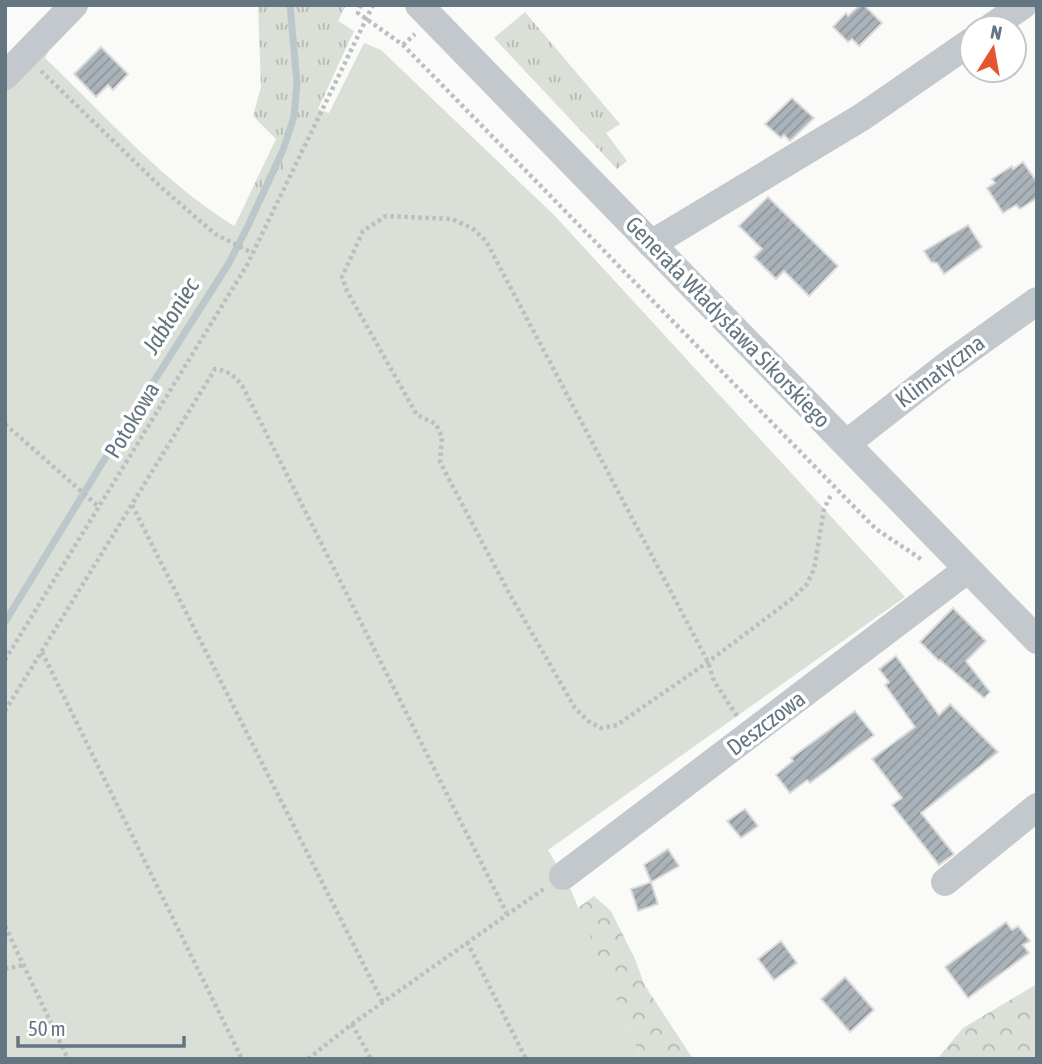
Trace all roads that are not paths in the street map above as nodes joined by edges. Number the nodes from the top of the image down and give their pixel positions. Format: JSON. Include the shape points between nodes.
{"nodes":[{"id":1,"x":74,"y":5,"type":"edge"},
{"id":2,"x":419,"y":5,"type":"edge"},
{"id":3,"x":958,"y":51,"type":"edge"},
{"id":4,"x":5,"y":76,"type":"edge"},
{"id":5,"x":651,"y":244,"type":"junction"},
{"id":6,"x":1037,"y":301,"type":"edge"},
{"id":7,"x":846,"y":444,"type":"junction"},
{"id":8,"x":960,"y":576,"type":"junction"},
{"id":9,"x":1037,"y":640,"type":"edge"},
{"id":10,"x":1037,"y":807,"type":"edge"},
{"id":11,"x":563,"y":876,"type":"road end"},
{"id":12,"x":945,"y":882,"type":"dead end"}],
"edges":[{"from":1,"to":4,"type":"street"},
{"from":2,"to":5,"type":"street","name":"Generała Władysława Sikorskiego"},
{"from":3,"to":5,"type":"street","via":[[862,117]]},
{"from":5,"to":7,"type":"street","name":"Generała Władysława Sikorskiego"},
{"from":6,"to":7,"type":"street","name":"Klimatyczna"},
{"from":7,"to":8,"type":"street","name":"Generała Władysława Sikorskiego"},
{"from":8,"to":9,"type":"street","name":"Generała Władysława Sikorskiego"},
{"from":8,"to":11,"type":"street","name":"Deszczowa"},
{"from":10,"to":12,"type":"street"}]}
